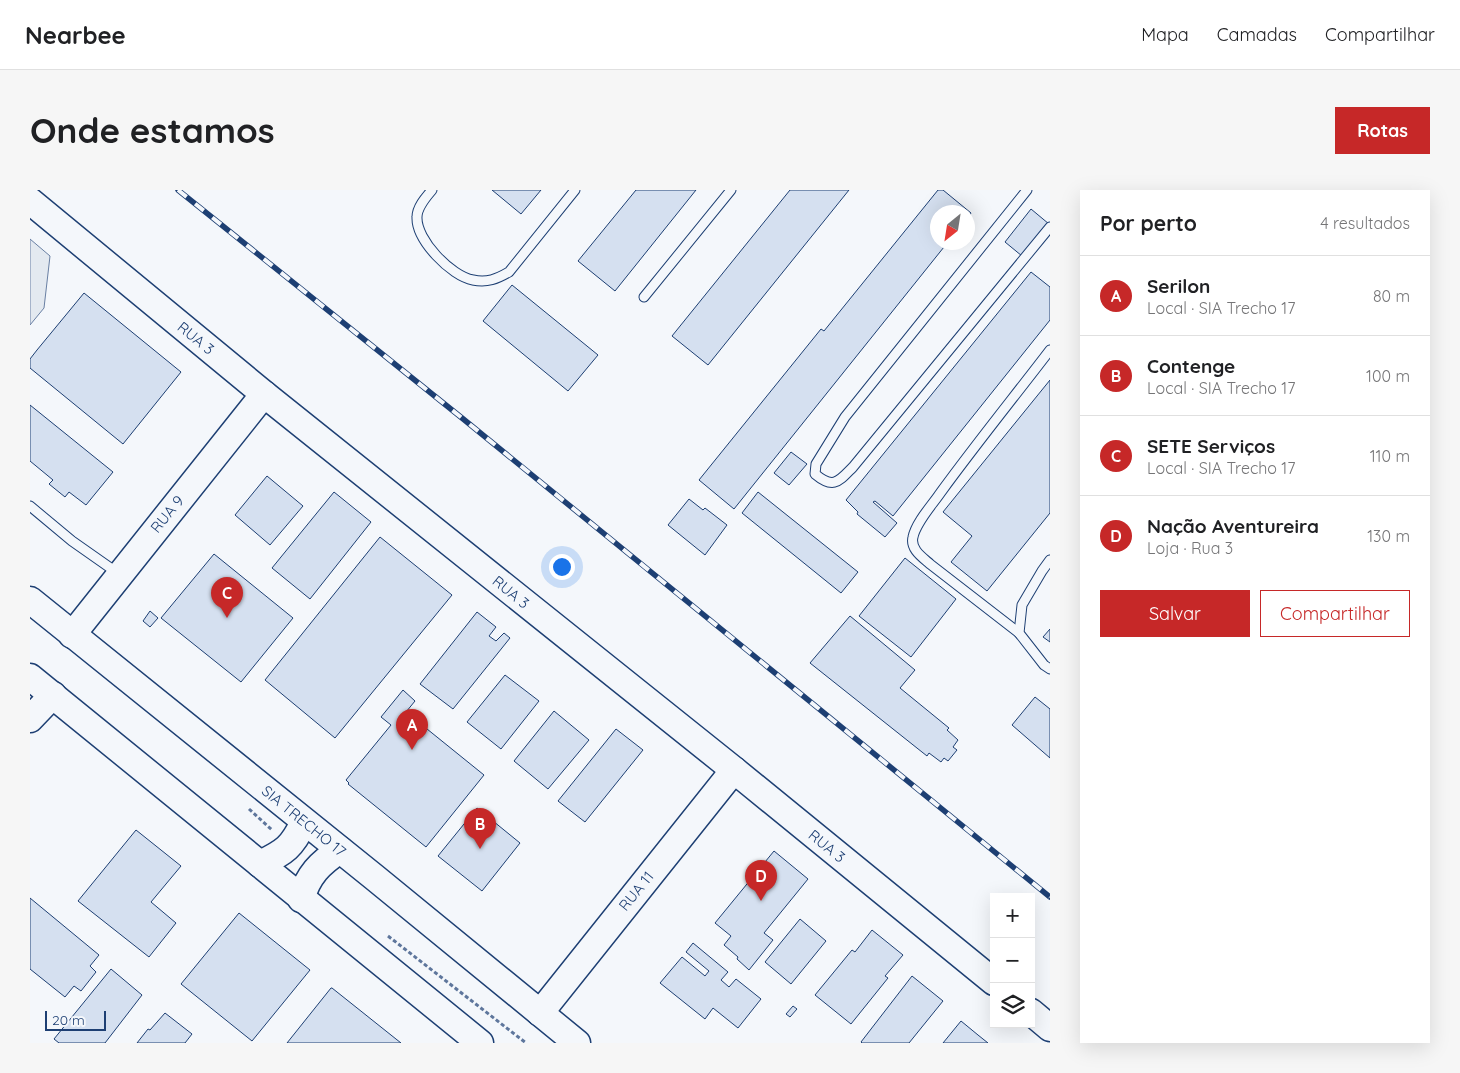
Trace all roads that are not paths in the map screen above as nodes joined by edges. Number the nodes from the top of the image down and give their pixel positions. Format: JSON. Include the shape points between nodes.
{"nodes":[{"id":1,"x":432,"y":190,"type":"edge"},
{"id":2,"x":575,"y":190,"type":"edge"},
{"id":3,"x":731,"y":190,"type":"edge"},
{"id":4,"x":1027,"y":190,"type":"edge"},
{"id":5,"x":30,"y":201,"type":"edge"},
{"id":6,"x":1050,"y":227,"type":"edge"},
{"id":7,"x":644,"y":297,"type":"dead end"},
{"id":8,"x":1050,"y":350,"type":"edge"},
{"id":9,"x":264,"y":394,"type":"junction"},
{"id":10,"x":30,"y":506,"type":"edge"},
{"id":11,"x":1050,"y":560,"type":"edge"},
{"id":12,"x":119,"y":574,"type":"junction"},
{"id":13,"x":30,"y":600,"type":"edge"},
{"id":14,"x":1019,"y":634,"type":"junction"},
{"id":15,"x":72,"y":635,"type":"junction"},
{"id":16,"x":1050,"y":669,"type":"edge"},
{"id":17,"x":30,"y":677,"type":"edge"},
{"id":18,"x":53,"y":695,"type":"junction"},
{"id":19,"x":30,"y":719,"type":"edge"},
{"id":20,"x":734,"y":770,"type":"junction"},
{"id":21,"x":304,"y":822,"type":"junction"},
{"id":22,"x":340,"y":850,"type":"junction"},
{"id":23,"x":260,"y":864,"type":"junction"},
{"id":24,"x":302,"y":899,"type":"junction"},
{"id":25,"x":990,"y":979,"type":"edge"},
{"id":26,"x":540,"y":1013,"type":"junction"},
{"id":27,"x":1035,"y":1015,"type":"edge"},
{"id":28,"x":1050,"y":1028,"type":"edge"},
{"id":29,"x":480,"y":1043,"type":"edge"},
{"id":30,"x":577,"y":1043,"type":"edge"}],
"edges":[{"from":1,"to":2,"type":"lane","via":[[417,216],[428,247],[457,273],[471,280],[486,281],[496,280],[509,272]]},
{"from":3,"to":7,"type":"lane"},
{"from":4,"to":6,"type":"lane","via":[[846,417],[816,464],[817,476],[834,483],[853,467]]},
{"from":5,"to":9,"type":"street","name":"RUA 3"},
{"from":8,"to":14,"type":"lane","via":[[959,467],[912,537],[913,547],[930,564]]},
{"from":9,"to":12,"type":"street","name":"RUA 9"},
{"from":9,"to":20,"type":"street","name":"RUA 3"},
{"from":10,"to":12,"type":"lane"},
{"from":11,"to":14,"type":"lane","via":[[1022,605]]},
{"from":12,"to":15,"type":"street","name":"RUA 9"},
{"from":13,"to":15,"type":"street","name":"SIA TRECHO 17"},
{"from":14,"to":16,"type":"lane"},
{"from":15,"to":21,"type":"street","name":"SIA TRECHO 17"},
{"from":17,"to":18,"type":"street"},
{"from":18,"to":19,"type":"street"},
{"from":18,"to":23,"type":"street"},
{"from":20,"to":25,"type":"street","name":"RUA 3"},
{"from":20,"to":26,"type":"street","name":"RUA 11"},
{"from":21,"to":22,"type":"street","name":"SIA TRECHO 17"},
{"from":21,"to":23,"type":"street","via":[[290,846]]},
{"from":22,"to":24,"type":"street","via":[[310,875]]},
{"from":22,"to":26,"type":"street","name":"SIA TRECHO 17"},
{"from":23,"to":24,"type":"street"},
{"from":24,"to":29,"type":"street"},
{"from":26,"to":30,"type":"street","name":"SIA TRECHO 17"},
{"from":27,"to":28,"type":"street"}]}
